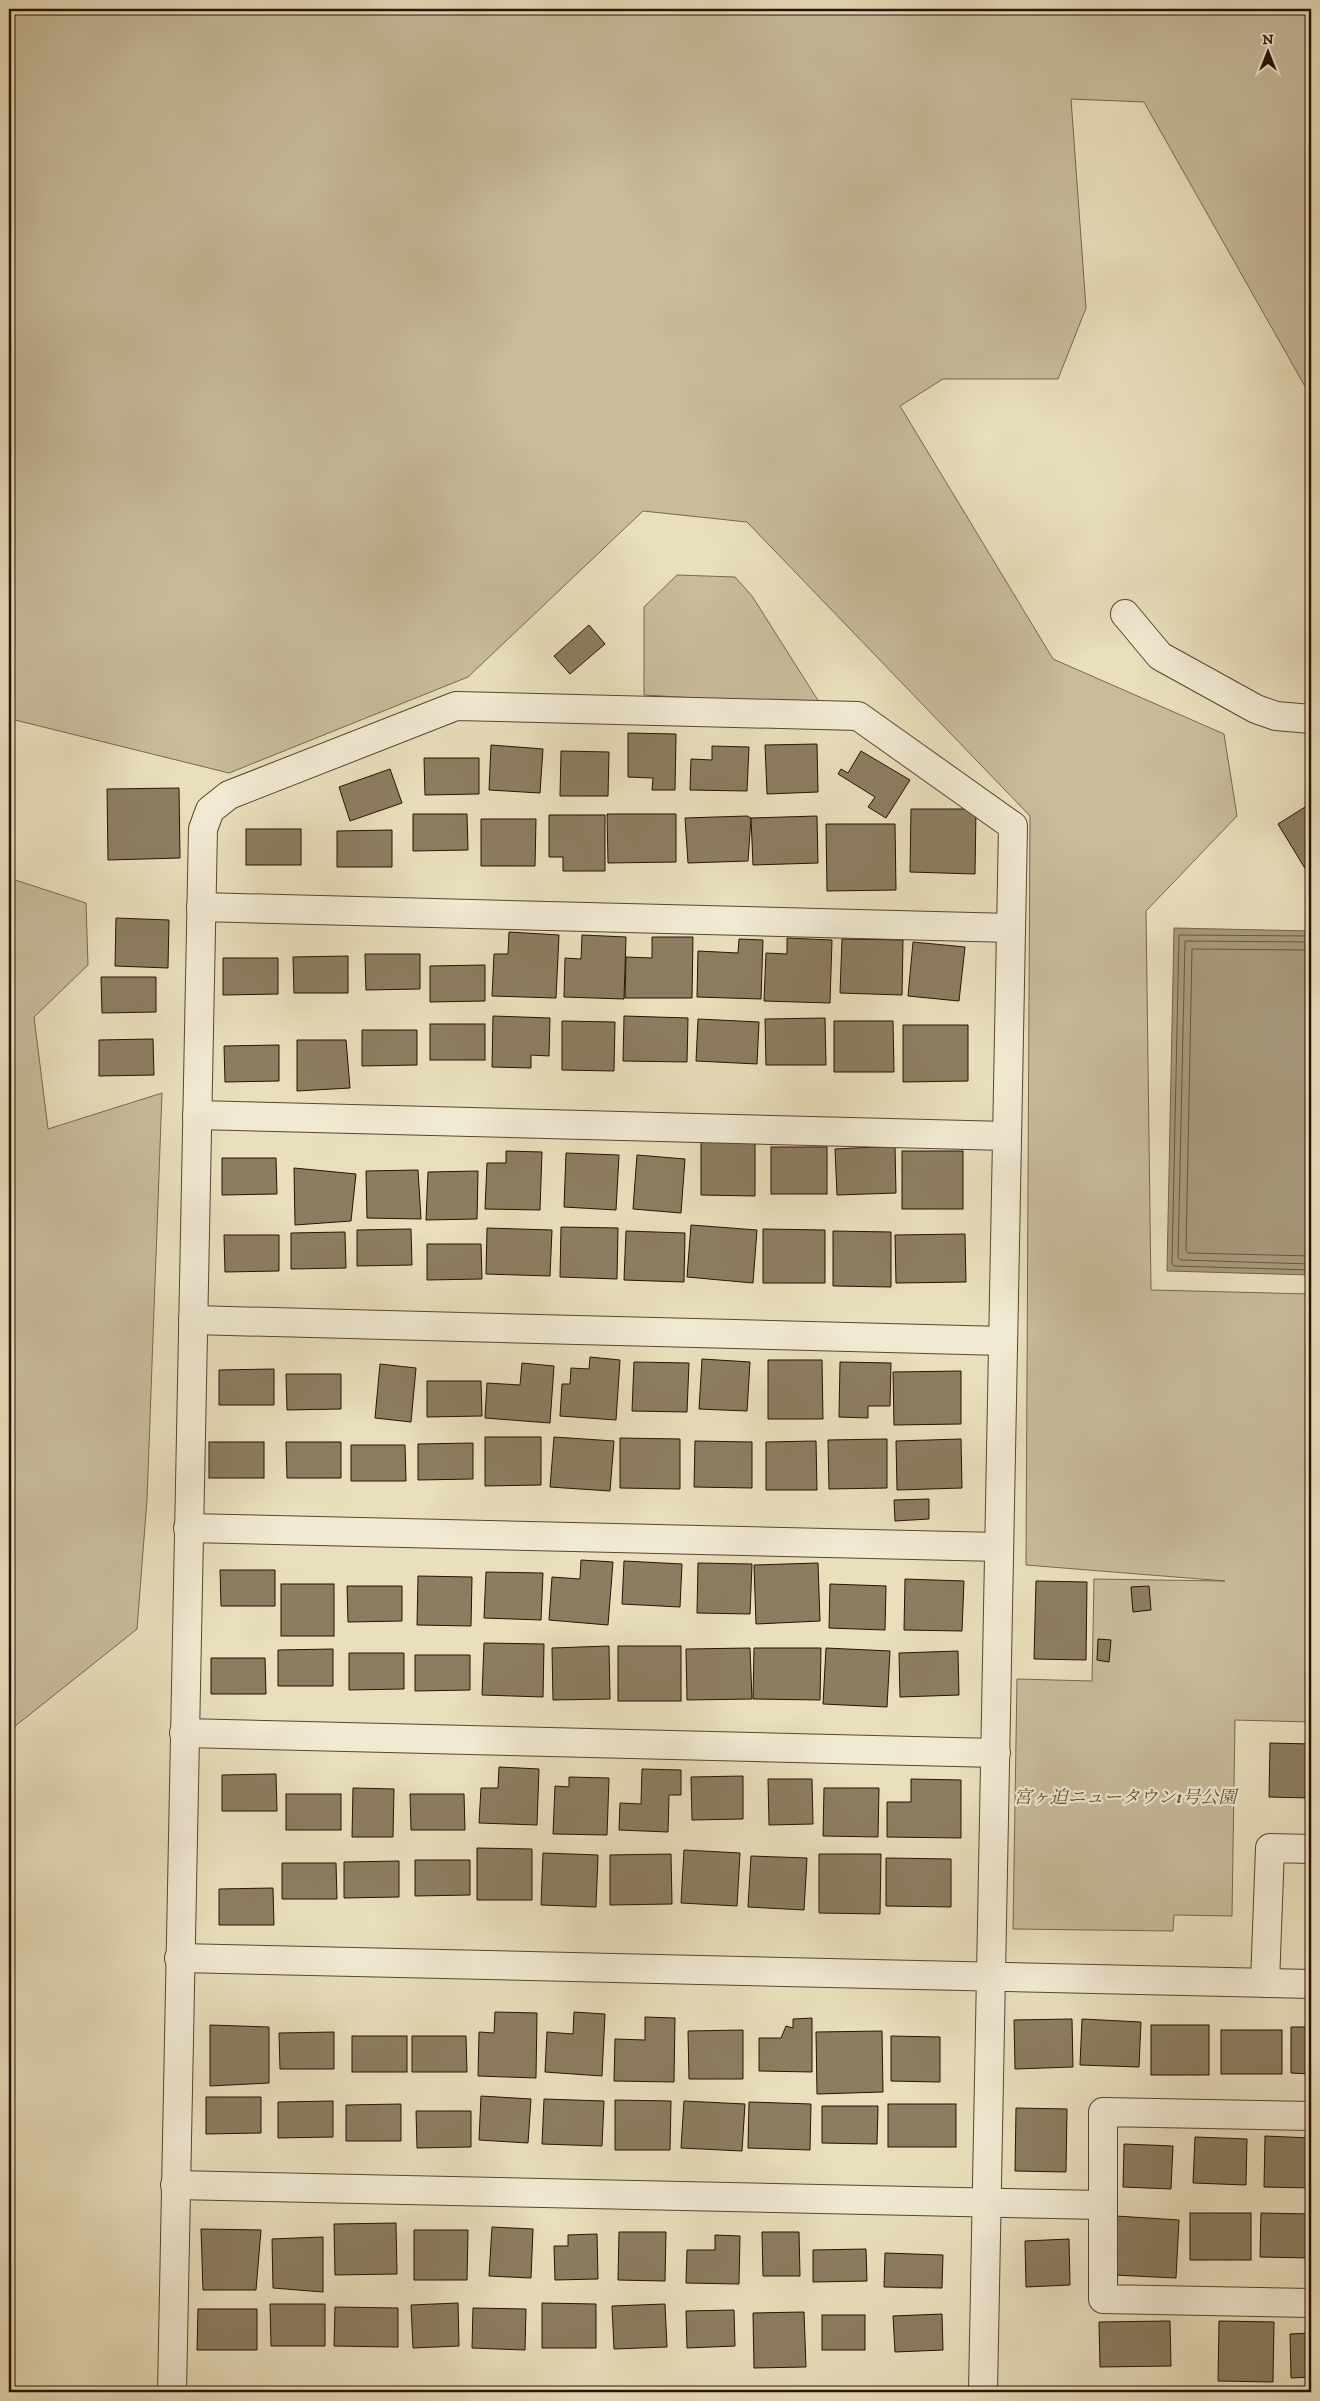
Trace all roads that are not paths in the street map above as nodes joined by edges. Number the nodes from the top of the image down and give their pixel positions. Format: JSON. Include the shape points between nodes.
{"nodes":[{"id":1,"x":1125,"y":614,"type":"dead end"},
{"id":2,"x":1311,"y":718,"type":"edge"},
{"id":3,"x":201,"y":907,"type":"junction"},
{"id":4,"x":1011,"y":928,"type":"junction"},
{"id":5,"x":197,"y":1115,"type":"junction"},
{"id":6,"x":1007,"y":1136,"type":"junction"},
{"id":7,"x":193,"y":1320,"type":"junction"},
{"id":8,"x":1003,"y":1341,"type":"junction"},
{"id":9,"x":188,"y":1528,"type":"junction"},
{"id":10,"x":1000,"y":1547,"type":"junction"},
{"id":11,"x":184,"y":1733,"type":"junction"},
{"id":12,"x":996,"y":1753,"type":"junction"},
{"id":13,"x":1311,"y":1849,"type":"edge"},
{"id":14,"x":179,"y":1958,"type":"junction"},
{"id":15,"x":992,"y":1978,"type":"junction"},
{"id":16,"x":1265,"y":1983,"type":"junction"},
{"id":17,"x":1311,"y":1984,"type":"edge"},
{"id":18,"x":1311,"y":2116,"type":"edge"},
{"id":19,"x":175,"y":2185,"type":"junction"},
{"id":20,"x":987,"y":2202,"type":"junction"},
{"id":21,"x":1101,"y":2205,"type":"junction"},
{"id":22,"x":1311,"y":2303,"type":"edge"},
{"id":23,"x":172,"y":2392,"type":"edge"},
{"id":24,"x":984,"y":2392,"type":"edge"}],
"edges":[{"from":1,"to":2,"type":"street","via":[[1160,656],[1256,708],[1276,716]]},
{"from":3,"to":4,"type":"street"},
{"from":3,"to":4,"type":"street","via":[[203,829],[210,810],[229,794],[456,706],[858,716],[1013,826]]},
{"from":3,"to":5,"type":"street"},
{"from":4,"to":6,"type":"street"},
{"from":5,"to":6,"type":"street"},
{"from":5,"to":7,"type":"street"},
{"from":6,"to":8,"type":"street"},
{"from":7,"to":8,"type":"street"},
{"from":7,"to":9,"type":"street"},
{"from":8,"to":10,"type":"street"},
{"from":9,"to":10,"type":"street"},
{"from":9,"to":11,"type":"street"},
{"from":10,"to":12,"type":"street"},
{"from":11,"to":12,"type":"street"},
{"from":11,"to":14,"type":"street"},
{"from":12,"to":15,"type":"street"},
{"from":13,"to":16,"type":"street","via":[[1270,1848]]},
{"from":14,"to":15,"type":"street"},
{"from":14,"to":19,"type":"street"},
{"from":15,"to":16,"type":"street"},
{"from":15,"to":20,"type":"street"},
{"from":16,"to":17,"type":"street"},
{"from":18,"to":21,"type":"street","via":[[1103,2112]]},
{"from":19,"to":20,"type":"street"},
{"from":19,"to":23,"type":"street"},
{"from":20,"to":21,"type":"street"},
{"from":20,"to":24,"type":"street"},
{"from":21,"to":22,"type":"street","via":[[1103,2299]]}]}
